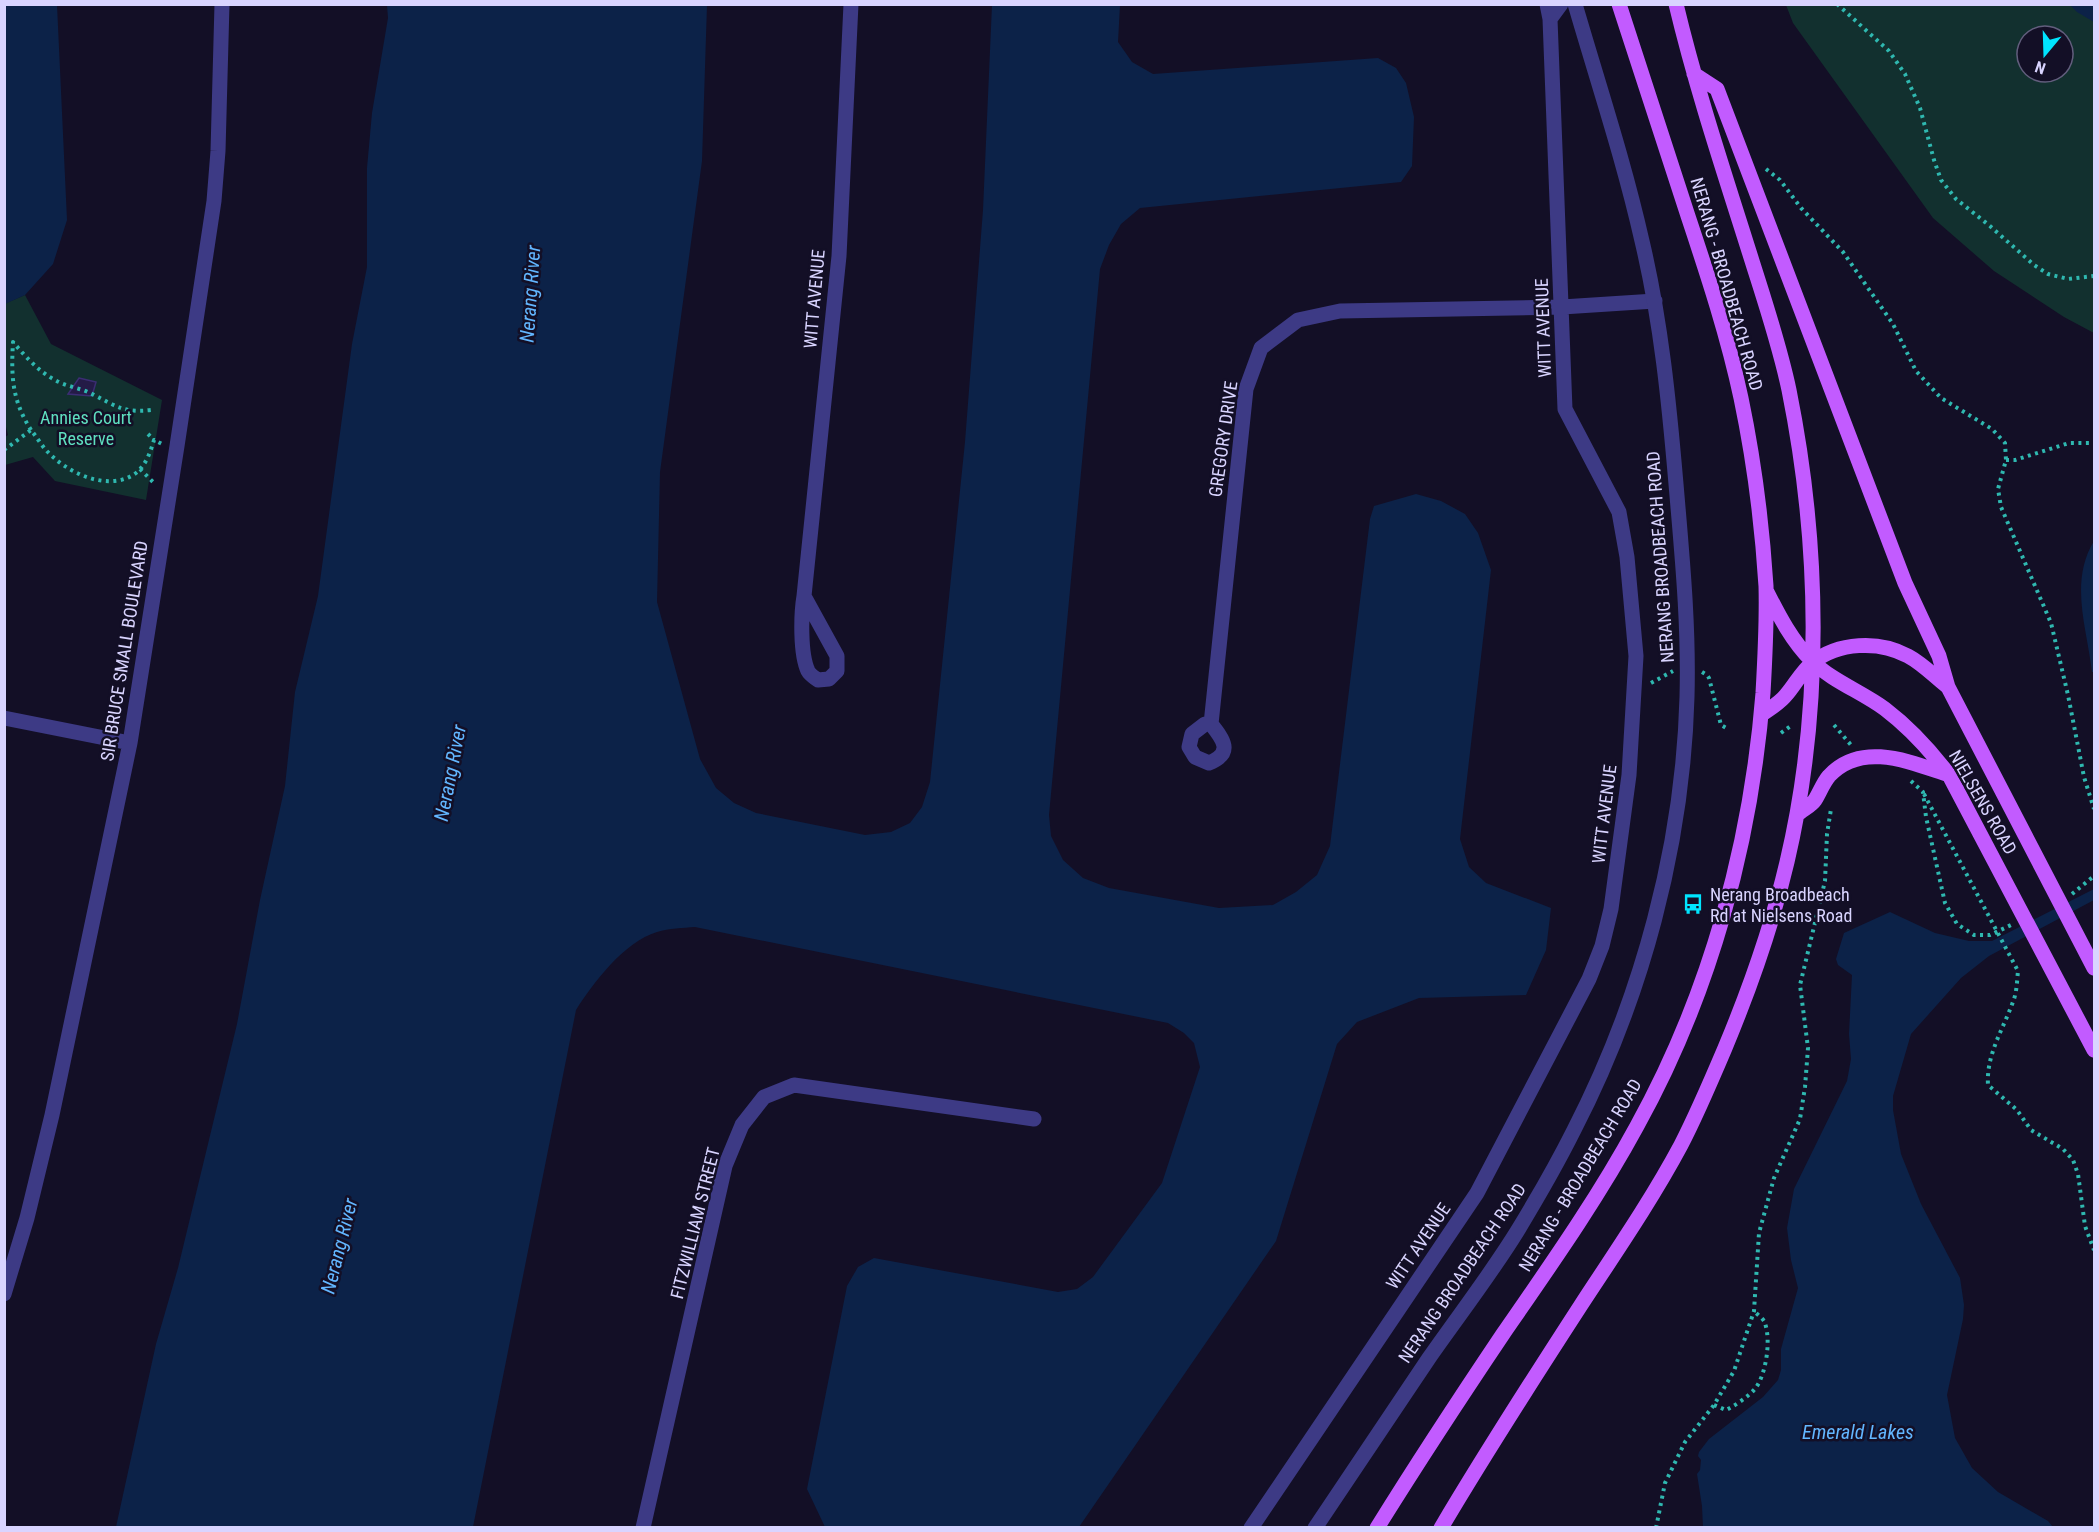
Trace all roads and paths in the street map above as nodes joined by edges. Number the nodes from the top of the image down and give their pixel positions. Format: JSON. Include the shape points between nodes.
{"nodes":[{"id":1,"x":222,"y":4,"type":"edge"},
{"id":2,"x":851,"y":4,"type":"edge"},
{"id":3,"x":1562,"y":4,"type":"edge"},
{"id":4,"x":1575,"y":4,"type":"edge"},
{"id":5,"x":1619,"y":4,"type":"edge"},
{"id":6,"x":1676,"y":4,"type":"edge"},
{"id":7,"x":1838,"y":4,"type":"edge"},
{"id":8,"x":1549,"y":12,"type":"edge"},
{"id":9,"x":1694,"y":74,"type":"junction"},
{"id":10,"x":1742,"y":156,"type":"junction"},
{"id":11,"x":2094,"y":276,"type":"edge"},
{"id":12,"x":1655,"y":301,"type":"junction"},
{"id":13,"x":1562,"y":307,"type":"junction"},
{"id":14,"x":152,"y":410,"type":"dead end"},
{"id":15,"x":31,"y":430,"type":"junction"},
{"id":16,"x":148,"y":434,"type":"dead end"},
{"id":17,"x":154,"y":440,"type":"junction"},
{"id":18,"x":2094,"y":443,"type":"edge"},
{"id":19,"x":177,"y":446,"type":"junction"},
{"id":20,"x":4,"y":450,"type":"edge"},
{"id":21,"x":2006,"y":460,"type":"junction"},
{"id":22,"x":140,"y":469,"type":"junction"},
{"id":23,"x":153,"y":482,"type":"dead end"},
{"id":24,"x":1766,"y":589,"type":"junction"},
{"id":25,"x":804,"y":596,"type":"junction"},
{"id":26,"x":1813,"y":662,"type":"junction"},
{"id":27,"x":1676,"y":670,"type":"dead end"},
{"id":28,"x":1701,"y":671,"type":"dead end"},
{"id":29,"x":1635,"y":686,"type":"junction"},
{"id":30,"x":1948,"y":687,"type":"junction"},
{"id":31,"x":1761,"y":715,"type":"junction"},
{"id":32,"x":4,"y":718,"type":"edge"},
{"id":33,"x":1795,"y":722,"type":"dead end"},
{"id":34,"x":1211,"y":724,"type":"dead end"},
{"id":35,"x":1834,"y":725,"type":"dead end"},
{"id":36,"x":1728,"y":729,"type":"dead end"},
{"id":37,"x":1781,"y":733,"type":"dead end"},
{"id":38,"x":130,"y":743,"type":"junction"},
{"id":39,"x":1856,"y":750,"type":"dead end"},
{"id":40,"x":1949,"y":775,"type":"junction"},
{"id":41,"x":1906,"y":779,"type":"dead end"},
{"id":42,"x":1923,"y":792,"type":"junction"},
{"id":43,"x":1833,"y":803,"type":"dead end"},
{"id":44,"x":2094,"y":809,"type":"edge"},
{"id":45,"x":1797,"y":815,"type":"junction"},
{"id":46,"x":2094,"y":876,"type":"edge"},
{"id":47,"x":2060,"y":894,"type":"junction"},
{"id":48,"x":2020,"y":916,"type":"junction"},
{"id":49,"x":2094,"y":968,"type":"edge"},
{"id":50,"x":2094,"y":1050,"type":"edge"},
{"id":51,"x":1034,"y":1119,"type":"dead end"},
{"id":52,"x":2094,"y":1250,"type":"edge"},
{"id":53,"x":4,"y":1294,"type":"edge"},
{"id":54,"x":1754,"y":1311,"type":"junction"},
{"id":55,"x":1714,"y":1405,"type":"junction"},
{"id":56,"x":643,"y":1527,"type":"edge"},
{"id":57,"x":1251,"y":1527,"type":"edge"},
{"id":58,"x":1315,"y":1527,"type":"edge"},
{"id":59,"x":1377,"y":1527,"type":"edge"},
{"id":60,"x":1441,"y":1527,"type":"edge"},
{"id":61,"x":1656,"y":1527,"type":"edge"}],
"edges":[{"from":1,"to":19,"type":"street","name":"SIR BRUCE SMALL BOULEVARD","via":[[214,201]]},
{"from":2,"to":25,"type":"street","name":"WITT AVENUE","via":[[838,256]]},
{"from":3,"to":8,"type":"street","name":"WITT AVENUE"},
{"from":4,"to":12,"type":"street","name":"NERANG BROADBEACH ROAD","via":[[1627,180]]},
{"from":5,"to":24,"type":"main road","name":"NERANG - BROADBEACH ROAD","via":[[1726,336],[1753,462]]},
{"from":6,"to":9,"type":"main road","name":"NERANG - BROADBEACH ROAD"},
{"from":7,"to":11,"type":"path","via":[[1889,51],[1905,74],[1920,108],[1941,180],[1956,199],[2048,274],[2068,279]]},
{"from":8,"to":13,"type":"street","name":"WITT AVENUE"},
{"from":9,"to":10,"type":"main road","via":[[1717,89]]},
{"from":9,"to":26,"type":"main road","name":"NERANG - BROADBEACH ROAD","via":[[1788,387],[1810,535]]},
{"from":10,"to":21,"type":"path","via":[[1780,180],[1843,252],[1893,324],[1916,371],[1941,398],[1992,429],[2004,443]]},
{"from":10,"to":30,"type":"main road"},
{"from":12,"to":13,"type":"street","name":"GREGORY DRIVE"},
{"from":12,"to":58,"type":"street","name":"NERANG BROADBEACH ROAD","via":[[1685,588],[1687,700],[1665,873],[1640,969],[1599,1077],[1551,1173],[1516,1233]]},
{"from":13,"to":29,"type":"street","name":"WITT AVENUE","via":[[1565,409],[1619,512],[1634,628]]},
{"from":13,"to":34,"type":"street","name":"GREGORY DRIVE","via":[[1340,311],[1298,320],[1261,348],[1246,389]]},
{"from":14,"to":15,"type":"path","via":[[124,410],[93,393],[55,380],[13,342],[11,374],[16,401]]},
{"from":15,"to":20,"type":"path"},
{"from":15,"to":22,"type":"path","via":[[60,463],[96,480],[116,481]]},
{"from":16,"to":17,"type":"path"},
{"from":17,"to":19,"type":"path"},
{"from":17,"to":22,"type":"path"},
{"from":18,"to":21,"type":"path","via":[[2069,443]]},
{"from":19,"to":38,"type":"street","name":"SIR BRUCE SMALL BOULEVARD"},
{"from":21,"to":44,"type":"path","via":[[1998,489],[2001,507],[2051,623]]},
{"from":22,"to":23,"type":"path"},
{"from":24,"to":26,"type":"main road","name":"NIELSENS ROAD","via":[[1782,621]]},
{"from":24,"to":31,"type":"main road","name":"NERANG - BROADBEACH ROAD"},
{"from":25,"to":25,"type":"street","name":"WITT AVENUE","via":[[837,656],[837,671],[829,679],[818,680],[808,673],[803,654]]},
{"from":26,"to":30,"type":"main road","via":[[1846,648],[1878,646],[1908,656]]},
{"from":26,"to":31,"type":"main road","via":[[1786,696]]},
{"from":26,"to":40,"type":"main road","name":"NIELSENS ROAD","via":[[1911,730]]},
{"from":26,"to":45,"type":"main road","name":"NERANG - BROADBEACH ROAD"},
{"from":27,"to":29,"type":"path","via":[[1653,683]]},
{"from":28,"to":36,"type":"path","via":[[1709,678],[1721,725]]},
{"from":29,"to":57,"type":"street","name":"WITT AVENUE","via":[[1629,775],[1611,909],[1589,979],[1477,1193]]},
{"from":30,"to":47,"type":"main road","name":"NIELSENS ROAD"},
{"from":31,"to":59,"type":"main road","name":"NERANG - BROADBEACH ROAD","via":[[1746,820],[1726,908],[1693,1005],[1654,1094],[1588,1208]]},
{"from":32,"to":38,"type":"street"},
{"from":33,"to":37,"type":"path"},
{"from":35,"to":39,"type":"path"},
{"from":38,"to":53,"type":"street","name":"SIR BRUCE SMALL BOULEVARD","via":[[52,1115]]},
{"from":40,"to":45,"type":"main road","via":[[1896,758],[1858,759],[1829,776],[1815,801]]},
{"from":40,"to":48,"type":"main road","name":"NIELSENS ROAD"},
{"from":41,"to":42,"type":"path"},
{"from":42,"to":48,"type":"path","via":[[1945,903],[1957,924],[1974,935],[1990,935]]},
{"from":42,"to":52,"type":"path","via":[[2018,971],[2014,999],[1996,1038],[1988,1085],[2017,1110],[2031,1130],[2063,1149],[2073,1160],[2085,1226]]},
{"from":43,"to":54,"type":"path","via":[[1825,881],[1800,985],[1808,1048],[1805,1087],[1800,1119],[1774,1178],[1759,1233]]},
{"from":45,"to":60,"type":"main road","name":"NERANG - BROADBEACH ROAD","via":[[1757,965],[1680,1147]]},
{"from":46,"to":47,"type":"path","via":[[2076,892]]},
{"from":47,"to":49,"type":"main road","name":"NIELSENS ROAD"},
{"from":48,"to":50,"type":"main road","name":"NIELSENS ROAD","via":[[2037,940]]},
{"from":51,"to":56,"type":"street","name":"FITZWILLIAM STREET","via":[[794,1085],[764,1098],[742,1125],[725,1166]]},
{"from":54,"to":55,"type":"path","via":[[1734,1371]]},
{"from":54,"to":55,"type":"path","via":[[1764,1321],[1768,1335],[1767,1354],[1755,1389],[1726,1410]]},
{"from":55,"to":61,"type":"path","via":[[1685,1442],[1665,1483]]}]}
